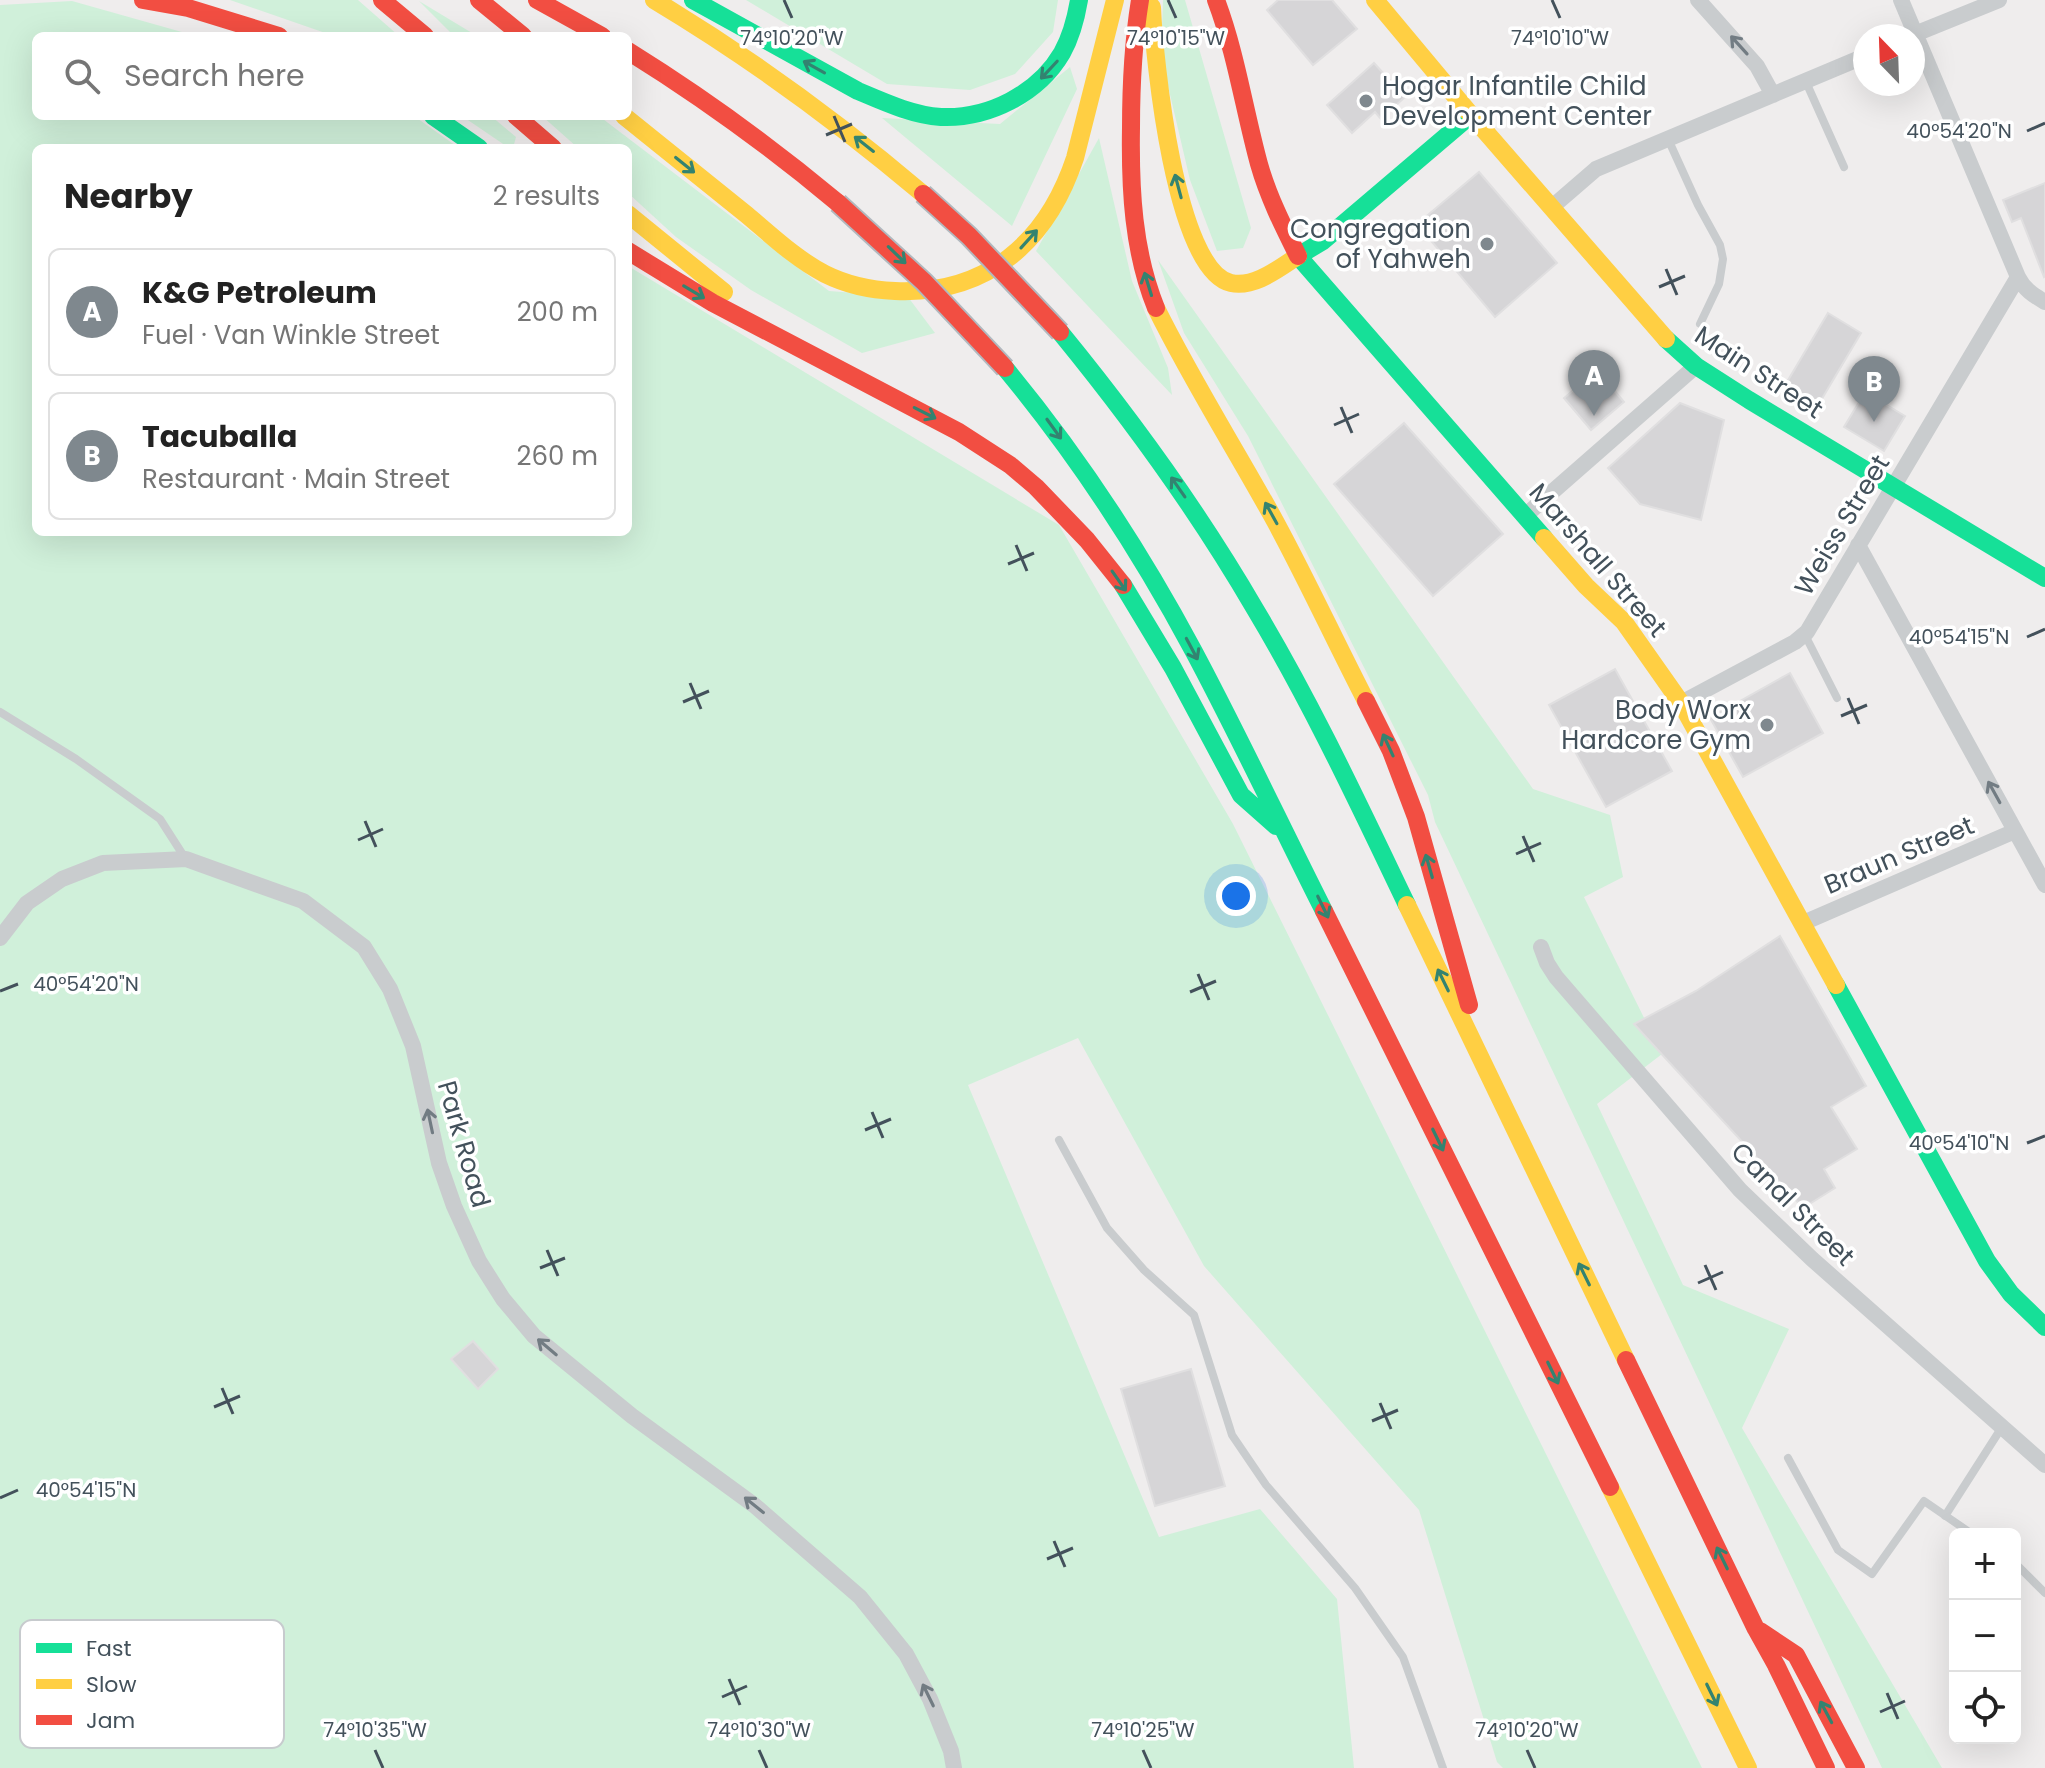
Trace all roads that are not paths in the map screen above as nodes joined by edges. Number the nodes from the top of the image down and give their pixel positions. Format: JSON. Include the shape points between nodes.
{"nodes":[{"id":1,"x":143,"y":0,"type":"edge"},
{"id":2,"x":382,"y":0,"type":"edge"},
{"id":3,"x":479,"y":0,"type":"edge"},
{"id":4,"x":537,"y":0,"type":"edge"},
{"id":5,"x":654,"y":0,"type":"edge"},
{"id":6,"x":693,"y":0,"type":"edge"},
{"id":7,"x":1079,"y":0,"type":"edge"},
{"id":8,"x":1115,"y":0,"type":"edge"},
{"id":9,"x":1140,"y":0,"type":"edge"},
{"id":10,"x":1152,"y":0,"type":"edge"},
{"id":11,"x":1216,"y":0,"type":"edge"},
{"id":12,"x":1375,"y":0,"type":"edge"},
{"id":13,"x":1698,"y":0,"type":"edge"},
{"id":14,"x":1901,"y":0,"type":"edge"},
{"id":15,"x":1999,"y":0,"type":"edge"},
{"id":16,"x":1909,"y":24,"type":"edge"},
{"id":17,"x":1925,"y":30,"type":"edge"},
{"id":18,"x":266,"y":32,"type":"edge"},
{"id":19,"x":420,"y":32,"type":"edge"},
{"id":20,"x":518,"y":32,"type":"edge"},
{"id":21,"x":595,"y":32,"type":"edge"},
{"id":22,"x":632,"y":54,"type":"edge"},
{"id":23,"x":1853,"y":61,"type":"edge"},
{"id":24,"x":1925,"y":65,"type":"edge"},
{"id":25,"x":1806,"y":82,"type":"junction"},
{"id":26,"x":1773,"y":95,"type":"junction"},
{"id":27,"x":1471,"y":115,"type":"junction"},
{"id":28,"x":439,"y":120,"type":"edge"},
{"id":29,"x":521,"y":120,"type":"edge"},
{"id":30,"x":629,"y":120,"type":"edge"},
{"id":31,"x":1668,"y":139,"type":"junction"},
{"id":32,"x":473,"y":144,"type":"edge"},
{"id":33,"x":548,"y":144,"type":"edge"},
{"id":34,"x":1844,"y":167,"type":"dead end"},
{"id":35,"x":1552,"y":207,"type":"junction"},
{"id":36,"x":632,"y":217,"type":"edge"},
{"id":37,"x":632,"y":253,"type":"edge"},
{"id":38,"x":1298,"y":256,"type":"junction"},
{"id":39,"x":2018,"y":277,"type":"junction"},
{"id":40,"x":2045,"y":302,"type":"edge"},
{"id":41,"x":1700,"y":324,"type":"dead end"},
{"id":42,"x":1696,"y":366,"type":"junction"},
{"id":43,"x":853,"y":376,"type":"junction"},
{"id":44,"x":1893,"y":487,"type":"junction"},
{"id":45,"x":1526,"y":515,"type":"junction"},
{"id":46,"x":1858,"y":545,"type":"junction"},
{"id":47,"x":2045,"y":578,"type":"edge"},
{"id":48,"x":1804,"y":634,"type":"junction"},
{"id":49,"x":1837,"y":698,"type":"dead end"},
{"id":50,"x":1681,"y":703,"type":"junction"},
{"id":51,"x":0,"y":712,"type":"edge"},
{"id":52,"x":2015,"y":831,"type":"junction"},
{"id":53,"x":1288,"y":837,"type":"junction"},
{"id":54,"x":186,"y":859,"type":"junction"},
{"id":55,"x":2045,"y":885,"type":"edge"},
{"id":56,"x":1803,"y":923,"type":"junction"},
{"id":57,"x":0,"y":938,"type":"edge"},
{"id":58,"x":1541,"y":947,"type":"dead end"},
{"id":59,"x":1489,"y":1076,"type":"junction"},
{"id":60,"x":1059,"y":1140,"type":"dead end"},
{"id":61,"x":2043,"y":1321,"type":"edge"},
{"id":62,"x":2002,"y":1427,"type":"junction"},
{"id":63,"x":1788,"y":1458,"type":"dead end"},
{"id":64,"x":2045,"y":1465,"type":"edge"},
{"id":65,"x":1945,"y":1516,"type":"junction"},
{"id":66,"x":1963,"y":1528,"type":"edge"},
{"id":67,"x":2021,"y":1569,"type":"edge"},
{"id":68,"x":2045,"y":1593,"type":"edge"},
{"id":69,"x":1756,"y":1629,"type":"junction"},
{"id":70,"x":954,"y":1768,"type":"edge"},
{"id":71,"x":1443,"y":1768,"type":"edge"},
{"id":72,"x":1748,"y":1768,"type":"edge"},
{"id":73,"x":1826,"y":1768,"type":"edge"},
{"id":74,"x":1856,"y":1768,"type":"edge"}],
"edges":[{"from":1,"to":18,"type":"main road"},
{"from":2,"to":19,"type":"main road"},
{"from":3,"to":20,"type":"main road"},
{"from":4,"to":21,"type":"main road"},
{"from":59,"to":5,"type":"main road","one_way":true,"bridge":true,"via":[[1323,735],[1257,613],[1184,496],[1100,380],[1017,285],[874,152],[779,79]]},
{"from":7,"to":6,"type":"main road","one_way":true,"via":[[1062,56],[1035,85],[991,110],[943,117],[906,112],[862,94]]},
{"from":30,"to":8,"type":"main road","one_way":true,"via":[[799,257],[838,280],[907,292],[954,286],[979,278],[1018,251],[1064,188]]},
{"from":59,"to":9,"type":"main road","one_way":true,"via":[[1416,817],[1391,751],[1277,525],[1182,362],[1151,295],[1130,183],[1131,77]]},
{"from":38,"to":10,"type":"main road","one_way":true,"via":[[1244,284],[1219,279],[1201,257],[1166,135]]},
{"from":11,"to":38,"type":"main road","name":"Marshall Street","via":[[1266,186]]},
{"from":12,"to":27,"type":"main road","name":"Main Street"},
{"from":26,"to":13,"type":"street","one_way":true,"via":[[1757,66]]},
{"from":14,"to":16,"type":"street"},
{"from":15,"to":17,"type":"street"},
{"from":22,"to":53,"type":"main road","one_way":true,"bridge":true,"via":[[791,163],[881,240],[1005,368],[1125,533],[1193,650]]},
{"from":23,"to":25,"type":"street"},
{"from":24,"to":39,"type":"street"},
{"from":25,"to":26,"type":"street"},
{"from":25,"to":34,"type":"lane"},
{"from":26,"to":31,"type":"street"},
{"from":27,"to":35,"type":"main road","name":"Main Street"},
{"from":27,"to":38,"type":"main road","via":[[1323,241]]},
{"from":28,"to":32,"type":"main road"},
{"from":29,"to":33,"type":"main road"},
{"from":31,"to":35,"type":"street","via":[[1596,169]]},
{"from":31,"to":41,"type":"lane","via":[[1723,259],[1719,284]]},
{"from":35,"to":42,"type":"main road","name":"Main Street","via":[[1648,321]]},
{"from":36,"to":43,"type":"main road","via":[[769,324]]},
{"from":37,"to":43,"type":"main road","one_way":true,"via":[[713,303]]},
{"from":38,"to":45,"type":"main road","name":"Marshall Street"},
{"from":39,"to":40,"type":"street"},
{"from":39,"to":44,"type":"street","name":"Weiss Street"},
{"from":42,"to":44,"type":"main road","name":"Main Street"},
{"from":42,"to":45,"type":"street"},
{"from":43,"to":53,"type":"main road","one_way":true,"via":[[986,448],[1060,511],[1130,596],[1241,795]]},
{"from":44,"to":46,"type":"street","name":"Weiss Street"},
{"from":44,"to":47,"type":"main road","name":"Main Street"},
{"from":45,"to":50,"type":"main road","name":"Marshall Street","via":[[1624,622]]},
{"from":46,"to":48,"type":"street","name":"Weiss Street"},
{"from":52,"to":46,"type":"street","one_way":true},
{"from":48,"to":49,"type":"lane"},
{"from":48,"to":50,"type":"street","name":"Weiss Street"},
{"from":50,"to":56,"type":"main road","name":"Marshall Street"},
{"from":51,"to":54,"type":"lane","via":[[160,819]]},
{"from":52,"to":55,"type":"street"},
{"from":52,"to":56,"type":"street","name":"Braun Street"},
{"from":53,"to":72,"type":"main road","one_way":true},
{"from":54,"to":57,"type":"street","name":"Park Road","via":[[103,863],[62,879],[27,903]]},
{"from":70,"to":54,"type":"street","name":"Park Road","one_way":true,"via":[[930,1699],[906,1654],[860,1597],[754,1505],[534,1336],[503,1299],[454,1206],[413,1046],[390,989],[364,947],[303,901]]},
{"from":56,"to":61,"type":"main road","name":"Marshall Street","via":[[1987,1261],[2011,1294]]},
{"from":58,"to":62,"type":"street","name":"Canal Street","via":[[1556,977],[1740,1190]]},
{"from":69,"to":59,"type":"main road","one_way":true},
{"from":60,"to":71,"type":"lane","via":[[1107,1228],[1194,1315],[1232,1435],[1266,1485],[1355,1588],[1403,1657]]},
{"from":62,"to":64,"type":"street","name":"Canal Street"},
{"from":62,"to":65,"type":"lane"},
{"from":63,"to":65,"type":"lane","via":[[1838,1550],[1872,1574],[1924,1501]]},
{"from":65,"to":66,"type":"lane"},
{"from":67,"to":68,"type":"lane"},
{"from":69,"to":73,"type":"main road"},
{"from":74,"to":69,"type":"main road","one_way":true,"via":[[1796,1655]]}]}
